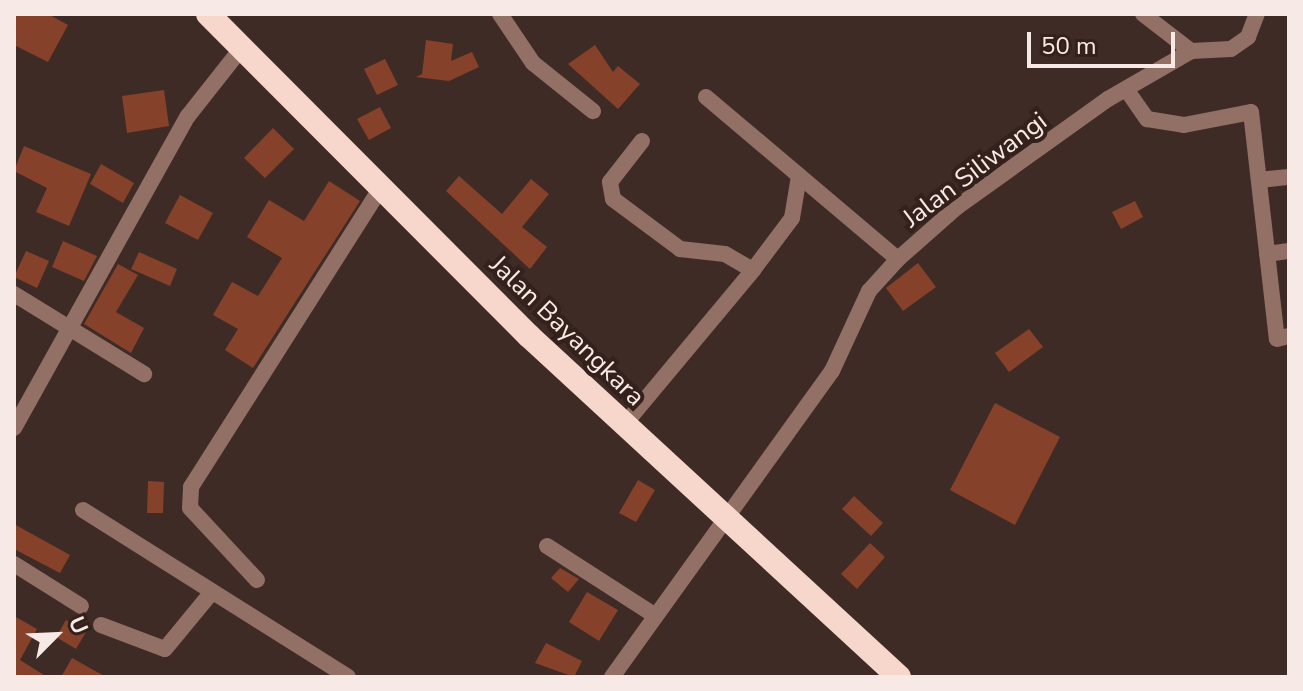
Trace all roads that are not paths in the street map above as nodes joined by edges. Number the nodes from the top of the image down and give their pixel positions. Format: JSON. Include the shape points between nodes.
{"nodes":[{"id":1,"x":208,"y":14,"type":"edge"},
{"id":2,"x":500,"y":14,"type":"edge"},
{"id":3,"x":1143,"y":14,"type":"edge"},
{"id":4,"x":1257,"y":14,"type":"edge"},
{"id":5,"x":241,"y":49,"type":"junction"},
{"id":6,"x":1191,"y":51,"type":"junction"},
{"id":7,"x":1126,"y":89,"type":"junction"},
{"id":8,"x":706,"y":97,"type":"dead end"},
{"id":9,"x":593,"y":111,"type":"dead end"},
{"id":10,"x":642,"y":141,"type":"dead end"},
{"id":11,"x":799,"y":176,"type":"junction"},
{"id":12,"x":1289,"y":177,"type":"edge"},
{"id":13,"x":1259,"y":180,"type":"junction"},
{"id":14,"x":379,"y":191,"type":"junction"},
{"id":15,"x":1289,"y":251,"type":"edge"},
{"id":16,"x":1267,"y":254,"type":"junction"},
{"id":17,"x":898,"y":259,"type":"junction"},
{"id":18,"x":753,"y":270,"type":"junction"},
{"id":19,"x":14,"y":294,"type":"edge"},
{"id":20,"x":68,"y":327,"type":"junction"},
{"id":21,"x":1289,"y":336,"type":"edge"},
{"id":22,"x":144,"y":374,"type":"dead end"},
{"id":23,"x":624,"y":425,"type":"junction"},
{"id":24,"x":14,"y":428,"type":"edge"},
{"id":25,"x":83,"y":510,"type":"dead end"},
{"id":26,"x":726,"y":519,"type":"junction"},
{"id":27,"x":547,"y":546,"type":"dead end"},
{"id":28,"x":14,"y":564,"type":"edge"},
{"id":29,"x":257,"y":580,"type":"dead end"},
{"id":30,"x":212,"y":592,"type":"junction"},
{"id":31,"x":81,"y":606,"type":"dead end"},
{"id":32,"x":654,"y":615,"type":"junction"},
{"id":33,"x":101,"y":625,"type":"dead end"},
{"id":34,"x":348,"y":677,"type":"edge"},
{"id":35,"x":612,"y":677,"type":"edge"},
{"id":36,"x":899,"y":677,"type":"edge"}],
"edges":[{"from":1,"to":5,"type":"highway","name":"Jalan Bayangkara"},
{"from":2,"to":9,"type":"street","via":[[533,63]]},
{"from":3,"to":6,"type":"street"},
{"from":4,"to":6,"type":"street","name":"Jalan Siliwangi","via":[[1257,26],[1231,49]]},
{"from":5,"to":14,"type":"highway","name":"Jalan Bayangkara"},
{"from":5,"to":20,"type":"street","via":[[188,116]]},
{"from":6,"to":7,"type":"street","name":"Jalan Siliwangi"},
{"from":7,"to":13,"type":"street","via":[[1147,119],[1184,125],[1251,112]]},
{"from":7,"to":17,"type":"street","name":"Jalan Siliwangi","via":[[957,207]]},
{"from":8,"to":11,"type":"street"},
{"from":10,"to":18,"type":"street","via":[[609,185],[613,199],[680,249],[725,254]]},
{"from":11,"to":17,"type":"street"},
{"from":11,"to":18,"type":"street","via":[[792,218]]},
{"from":12,"to":13,"type":"street"},
{"from":13,"to":16,"type":"street"},
{"from":14,"to":23,"type":"highway","name":"Jalan Bayangkara"},
{"from":14,"to":29,"type":"street","via":[[191,487],[190,508]]},
{"from":15,"to":16,"type":"street"},
{"from":16,"to":21,"type":"street","via":[[1277,339]]},
{"from":17,"to":26,"type":"street","name":"Jalan Siliwangi","via":[[869,291],[832,371]]},
{"from":18,"to":23,"type":"street"},
{"from":19,"to":20,"type":"street"},
{"from":20,"to":22,"type":"street"},
{"from":20,"to":24,"type":"street"},
{"from":23,"to":26,"type":"highway","name":"Jalan Bayangkara"},
{"from":25,"to":30,"type":"street"},
{"from":26,"to":32,"type":"street","name":"Jalan Siliwangi"},
{"from":26,"to":36,"type":"highway","name":"Jalan Bayangkara"},
{"from":27,"to":32,"type":"street"},
{"from":28,"to":31,"type":"street"},
{"from":30,"to":33,"type":"street","via":[[165,649]]},
{"from":30,"to":34,"type":"street"},
{"from":32,"to":35,"type":"street","name":"Jalan Siliwangi"}]}
